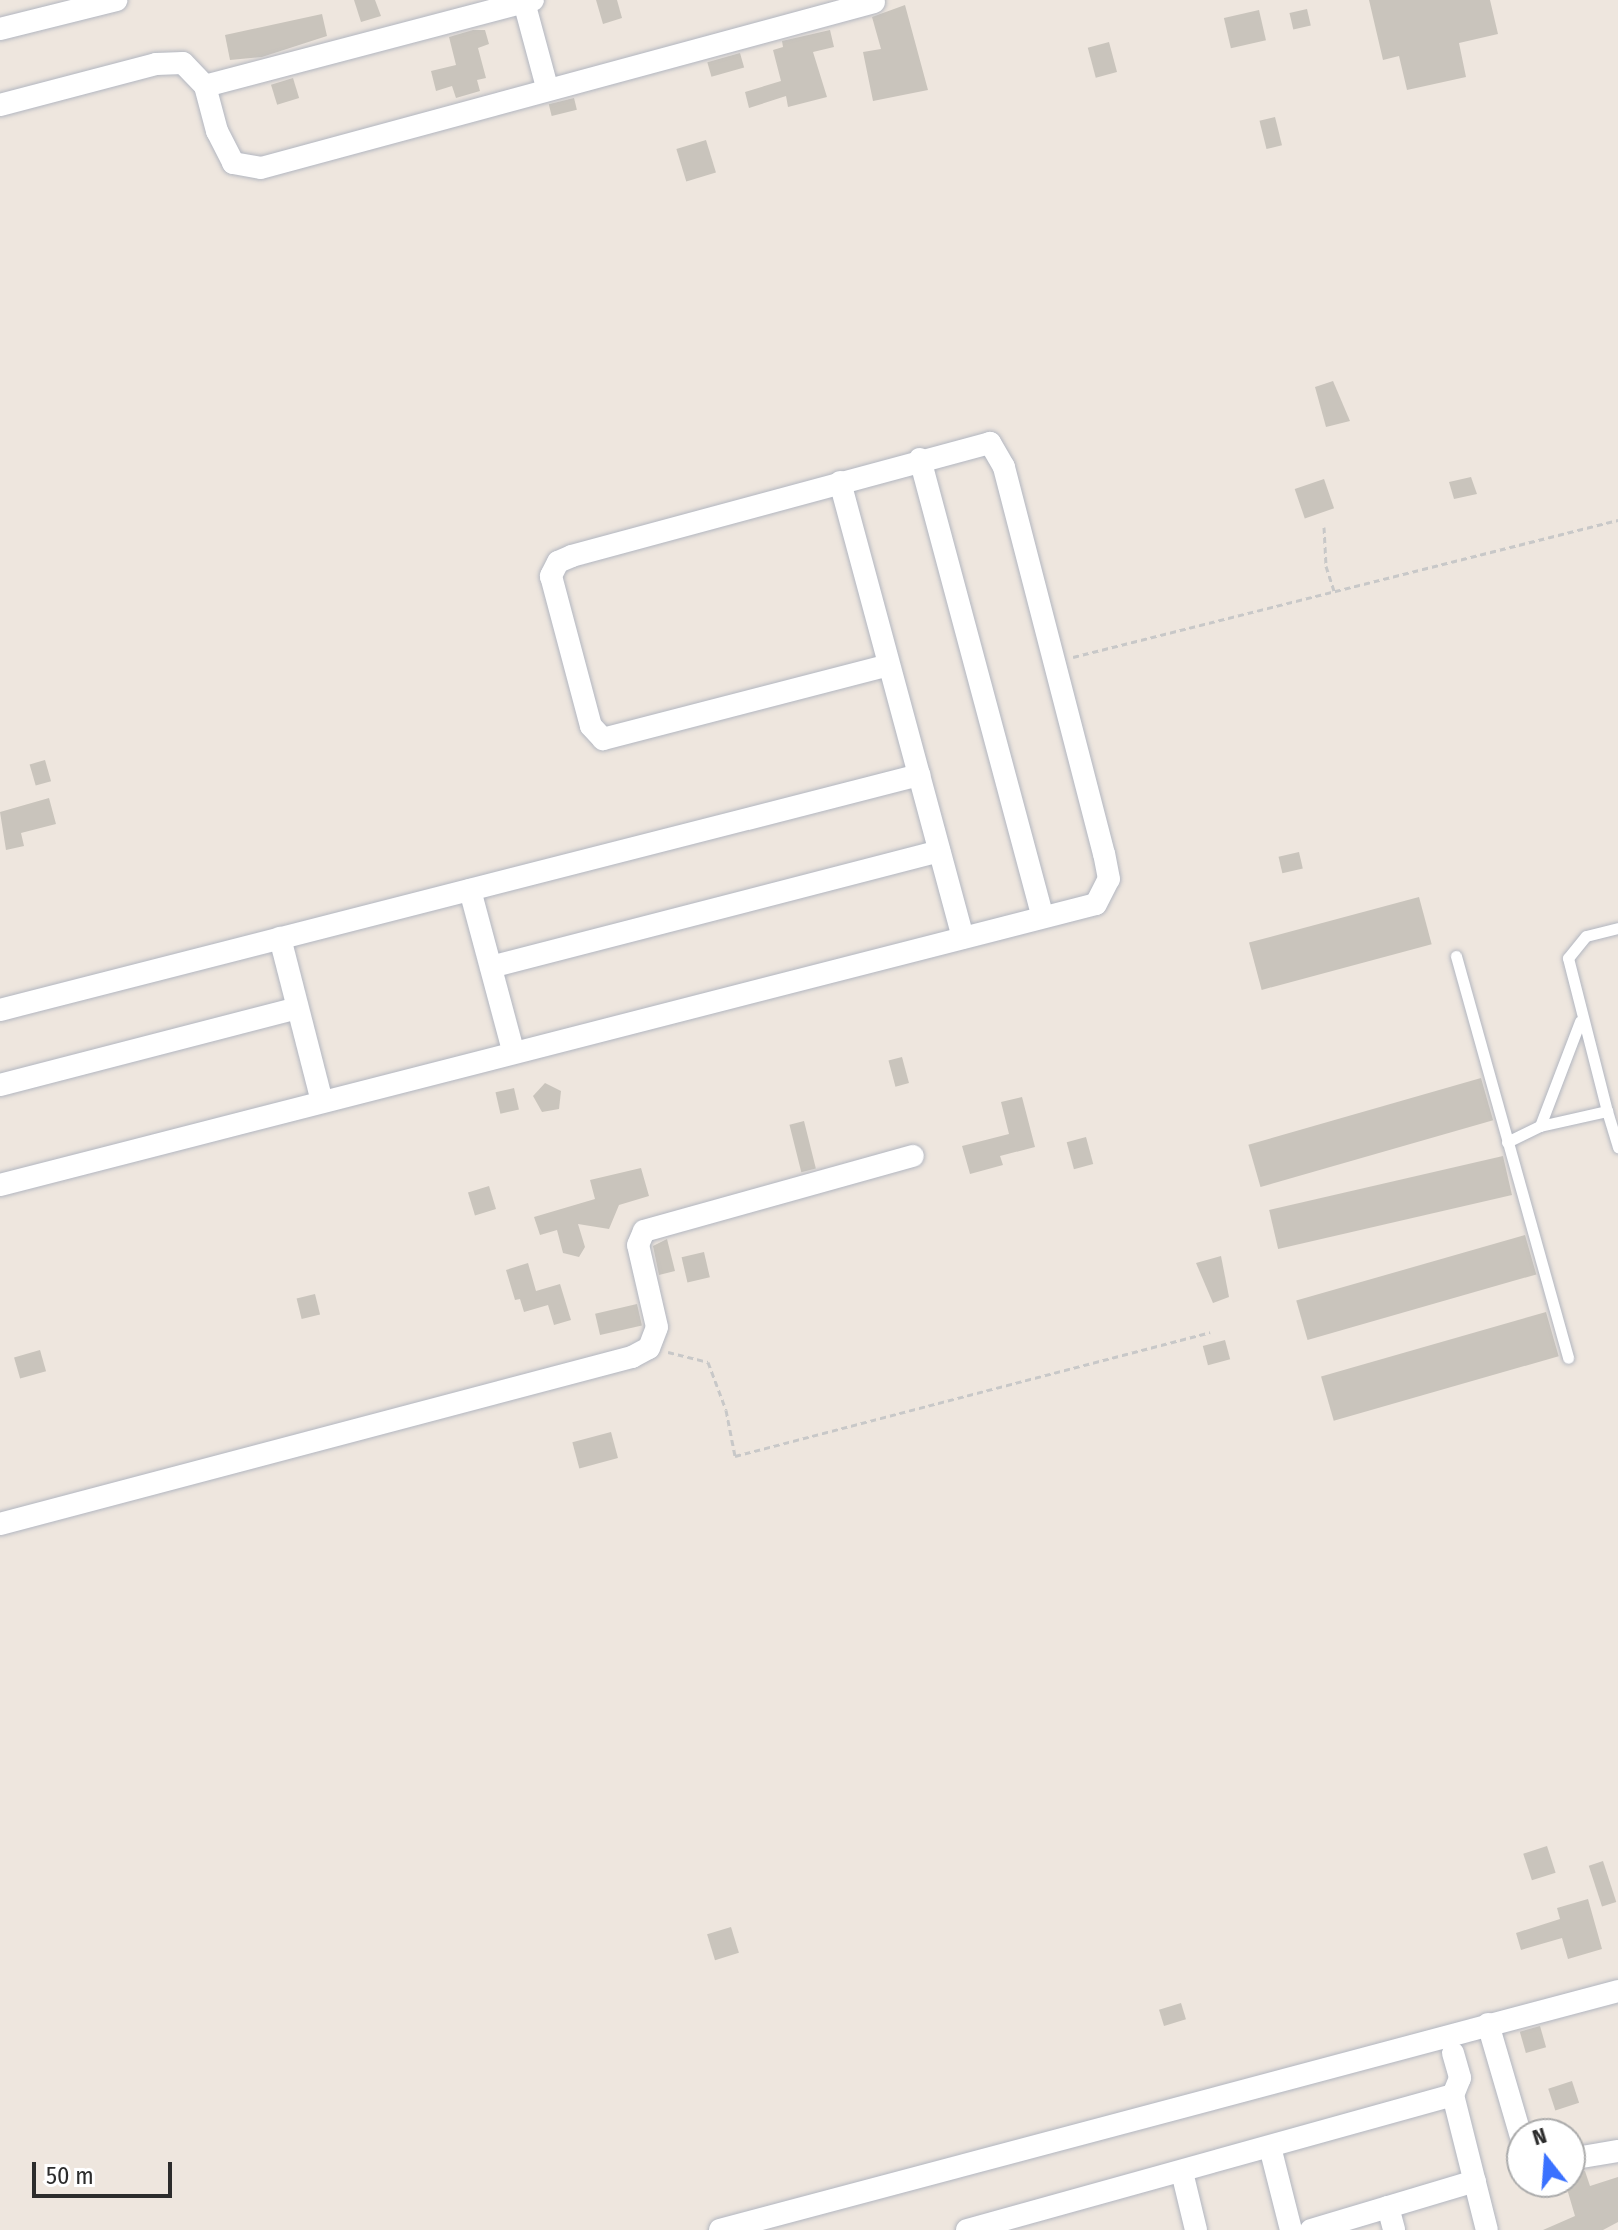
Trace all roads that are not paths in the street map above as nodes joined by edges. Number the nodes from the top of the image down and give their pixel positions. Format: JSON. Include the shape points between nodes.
{"nodes":[{"id":1,"x":116,"y":0,"type":"edge"},
{"id":2,"x":528,"y":1,"type":"edge"},
{"id":3,"x":874,"y":2,"type":"dead end"},
{"id":4,"x":0,"y":29,"type":"edge"},
{"id":5,"x":205,"y":86,"type":"junction"},
{"id":6,"x":547,"y":87,"type":"junction"},
{"id":7,"x":0,"y":105,"type":"edge"},
{"id":8,"x":920,"y":459,"type":"junction"},
{"id":9,"x":840,"y":482,"type":"junction"},
{"id":10,"x":889,"y":665,"type":"junction"},
{"id":11,"x":919,"y":775,"type":"junction"},
{"id":12,"x":939,"y":851,"type":"junction"},
{"id":13,"x":470,"y":890,"type":"junction"},
{"id":14,"x":1043,"y":917,"type":"junction"},
{"id":15,"x":1618,"y":928,"type":"edge"},
{"id":16,"x":280,"y":938,"type":"junction"},
{"id":17,"x":963,"y":938,"type":"junction"},
{"id":18,"x":1456,"y":956,"type":"dead end"},
{"id":19,"x":491,"y":967,"type":"junction"},
{"id":20,"x":297,"y":1008,"type":"junction"},
{"id":21,"x":0,"y":1010,"type":"edge"},
{"id":22,"x":1581,"y":1021,"type":"junction"},
{"id":23,"x":513,"y":1051,"type":"junction"},
{"id":24,"x":0,"y":1085,"type":"edge"},
{"id":25,"x":322,"y":1101,"type":"junction"},
{"id":26,"x":1607,"y":1111,"type":"junction"},
{"id":27,"x":1540,"y":1126,"type":"junction"},
{"id":28,"x":1507,"y":1142,"type":"junction"},
{"id":29,"x":1618,"y":1147,"type":"edge"},
{"id":30,"x":913,"y":1156,"type":"dead end"},
{"id":31,"x":0,"y":1185,"type":"edge"},
{"id":32,"x":1568,"y":1358,"type":"dead end"},
{"id":33,"x":0,"y":1524,"type":"edge"},
{"id":34,"x":1618,"y":1991,"type":"edge"},
{"id":35,"x":1488,"y":2024,"type":"junction"},
{"id":36,"x":1453,"y":2053,"type":"dead end"},
{"id":37,"x":1453,"y":2095,"type":"junction"},
{"id":38,"x":1516,"y":2118,"type":"edge"},
{"id":39,"x":1270,"y":2147,"type":"junction"},
{"id":40,"x":1618,"y":2151,"type":"edge"},
{"id":41,"x":1586,"y":2156,"type":"edge"},
{"id":42,"x":1182,"y":2172,"type":"junction"},
{"id":43,"x":1475,"y":2181,"type":"junction"},
{"id":44,"x":1388,"y":2207,"type":"junction"},
{"id":45,"x":720,"y":2230,"type":"edge"},
{"id":46,"x":967,"y":2230,"type":"edge"},
{"id":47,"x":1196,"y":2230,"type":"edge"},
{"id":48,"x":1291,"y":2230,"type":"edge"},
{"id":49,"x":1311,"y":2230,"type":"edge"},
{"id":50,"x":1394,"y":2230,"type":"edge"},
{"id":51,"x":1487,"y":2230,"type":"edge"}],
"edges":[{"from":1,"to":4,"type":"street"},
{"from":2,"to":5,"type":"street"},
{"from":2,"to":6,"type":"street"},
{"from":3,"to":6,"type":"street"},
{"from":5,"to":6,"type":"street","via":[[224,149],[233,163],[246,169]]},
{"from":5,"to":7,"type":"street","via":[[183,63],[169,62]]},
{"from":8,"to":9,"type":"street"},
{"from":8,"to":14,"type":"street"},
{"from":8,"to":14,"type":"street","via":[[980,443],[994,447],[1054,662],[1109,879],[1096,904]]},
{"from":9,"to":10,"type":"street"},
{"from":9,"to":10,"type":"street","via":[[558,562],[551,576],[579,682],[591,726],[609,739]]},
{"from":10,"to":11,"type":"street"},
{"from":11,"to":12,"type":"street"},
{"from":11,"to":13,"type":"street"},
{"from":12,"to":17,"type":"street"},
{"from":12,"to":19,"type":"street"},
{"from":13,"to":16,"type":"street"},
{"from":13,"to":19,"type":"street"},
{"from":14,"to":17,"type":"street"},
{"from":15,"to":22,"type":"lane","via":[[1586,936],[1568,958]]},
{"from":16,"to":20,"type":"street"},
{"from":16,"to":21,"type":"street"},
{"from":17,"to":23,"type":"street"},
{"from":18,"to":28,"type":"lane"},
{"from":19,"to":23,"type":"street"},
{"from":20,"to":24,"type":"street"},
{"from":20,"to":25,"type":"street"},
{"from":22,"to":26,"type":"lane"},
{"from":22,"to":27,"type":"lane"},
{"from":23,"to":25,"type":"street"},
{"from":25,"to":31,"type":"street"},
{"from":26,"to":27,"type":"lane"},
{"from":26,"to":29,"type":"lane"},
{"from":27,"to":28,"type":"lane"},
{"from":28,"to":32,"type":"lane"},
{"from":30,"to":33,"type":"street","via":[[644,1231],[638,1245],[657,1327],[656,1339],[644,1350]]},
{"from":34,"to":35,"type":"street"},
{"from":35,"to":38,"type":"street"},
{"from":35,"to":45,"type":"street"},
{"from":36,"to":37,"type":"street","via":[[1460,2078]]},
{"from":37,"to":39,"type":"street"},
{"from":37,"to":43,"type":"street"},
{"from":39,"to":42,"type":"street"},
{"from":39,"to":48,"type":"street"},
{"from":40,"to":41,"type":"street"},
{"from":42,"to":46,"type":"street"},
{"from":42,"to":47,"type":"street"},
{"from":43,"to":44,"type":"street"},
{"from":43,"to":51,"type":"street"},
{"from":44,"to":49,"type":"street"},
{"from":44,"to":50,"type":"street"}]}
